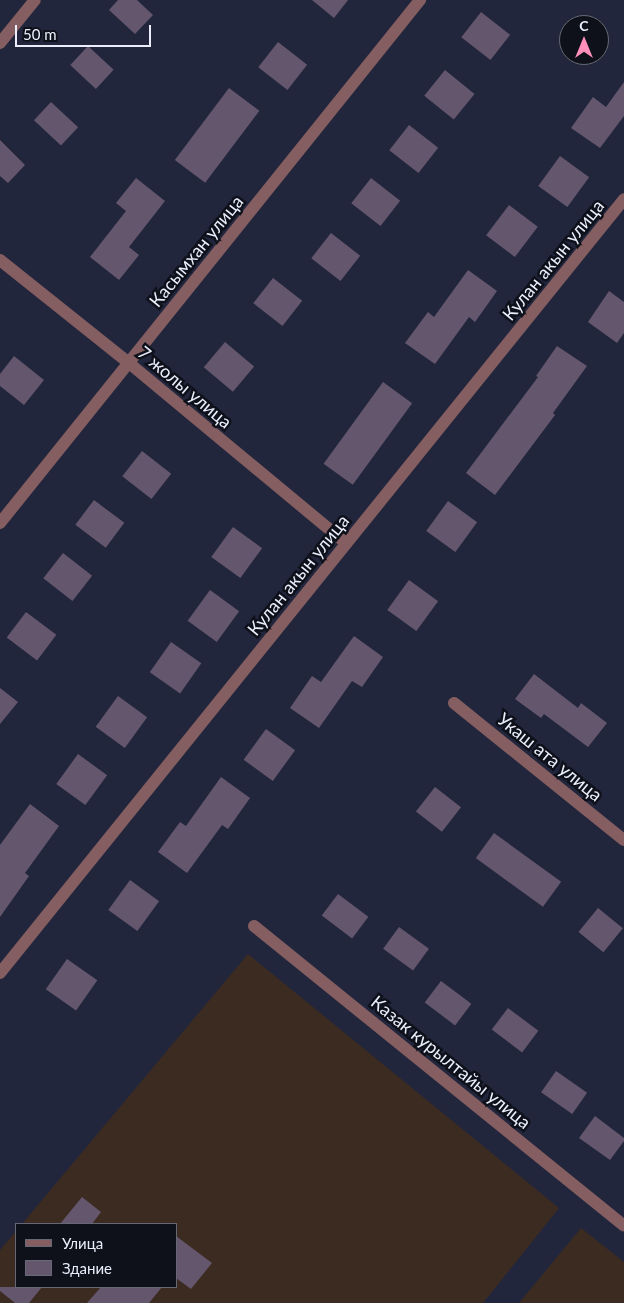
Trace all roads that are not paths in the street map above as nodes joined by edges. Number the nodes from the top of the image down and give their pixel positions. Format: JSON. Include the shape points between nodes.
{"nodes":[{"id":1,"x":34,"y":0,"type":"edge"},
{"id":2,"x":420,"y":0,"type":"edge"},
{"id":3,"x":0,"y":43,"type":"edge"},
{"id":4,"x":624,"y":199,"type":"edge"},
{"id":5,"x":0,"y":260,"type":"edge"},
{"id":6,"x":129,"y":363,"type":"junction"},
{"id":7,"x":0,"y":523,"type":"edge"},
{"id":8,"x":346,"y":543,"type":"junction"},
{"id":9,"x":454,"y":702,"type":"dead end"},
{"id":10,"x":624,"y":840,"type":"edge"},
{"id":11,"x":254,"y":926,"type":"dead end"},
{"id":12,"x":0,"y":973,"type":"edge"},
{"id":13,"x":624,"y":1226,"type":"edge"}],
"edges":[{"from":1,"to":3,"type":"street"},
{"from":2,"to":6,"type":"street","name":"Касымхан улица"},
{"from":4,"to":8,"type":"street","name":"Кулан акын улица"},
{"from":5,"to":6,"type":"street","name":"7 жолы улица"},
{"from":6,"to":7,"type":"street","name":"Касымхан улица"},
{"from":6,"to":8,"type":"street","name":"7 жолы улица"},
{"from":8,"to":12,"type":"street","name":"Кулан акын улица"},
{"from":9,"to":10,"type":"street","name":"Укаш ата улица"},
{"from":11,"to":13,"type":"street","name":"Казак курылтайы улица"}]}
